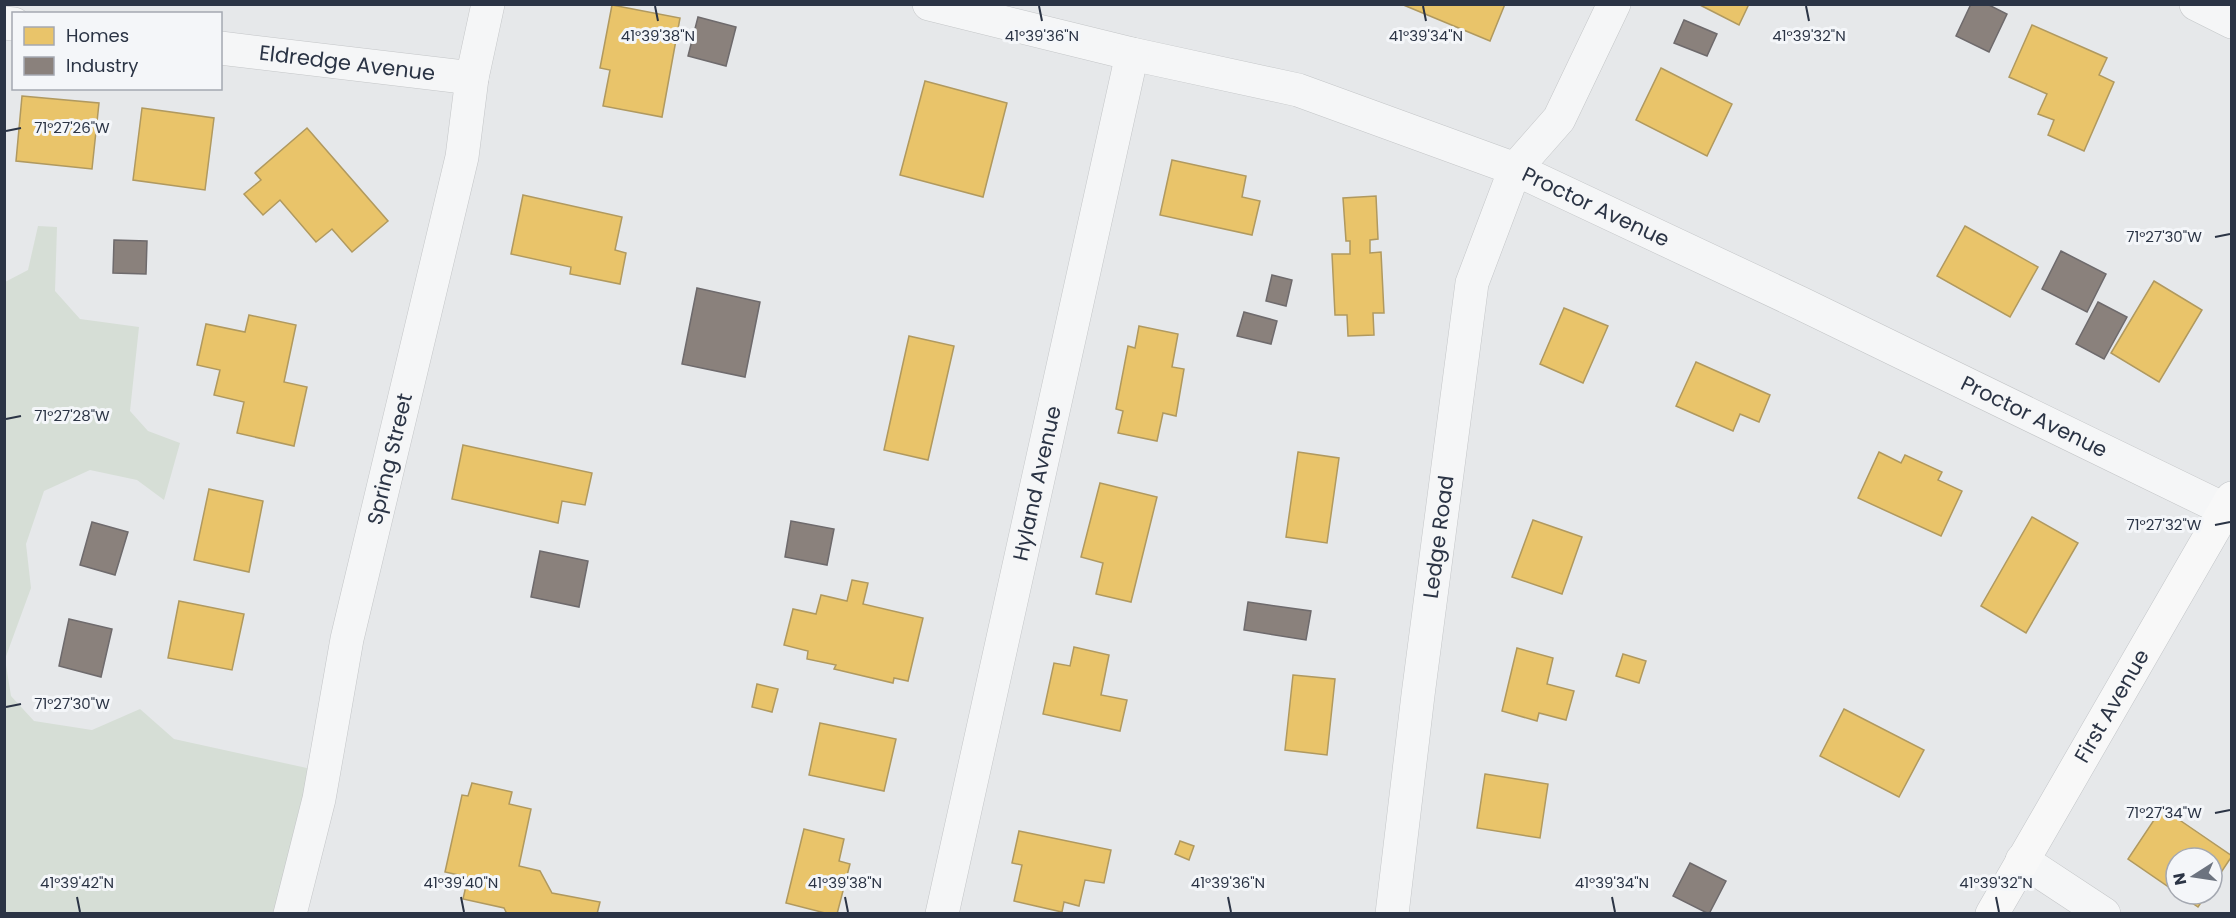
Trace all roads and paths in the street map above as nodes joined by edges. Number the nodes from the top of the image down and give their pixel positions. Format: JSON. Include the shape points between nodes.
{"nodes":[{"id":1,"x":488,"y":4,"type":"edge"},
{"id":2,"x":929,"y":4,"type":"edge"},
{"id":3,"x":1614,"y":4,"type":"edge"},
{"id":4,"x":2196,"y":4,"type":"edge"},
{"id":5,"x":2232,"y":22,"type":"edge"},
{"id":6,"x":222,"y":48,"type":"edge"},
{"id":7,"x":1132,"y":54,"type":"junction"},
{"id":8,"x":472,"y":78,"type":"junction"},
{"id":9,"x":1515,"y":169,"type":"junction"},
{"id":10,"x":2229,"y":506,"type":"edge"},
{"id":11,"x":2022,"y":860,"type":"junction"},
{"id":12,"x":290,"y":914,"type":"edge"},
{"id":13,"x":942,"y":914,"type":"edge"},
{"id":14,"x":1392,"y":914,"type":"edge"},
{"id":15,"x":1992,"y":914,"type":"edge"},
{"id":16,"x":2104,"y":914,"type":"edge"}],
"edges":[{"from":1,"to":8,"type":"street","name":"Spring Street"},
{"from":2,"to":7,"type":"street","name":"Proctor Avenue"},
{"from":3,"to":9,"type":"street","via":[[1559,119]]},
{"from":4,"to":5,"type":"street"},
{"from":6,"to":8,"type":"street","name":"Eldredge Avenue"},
{"from":7,"to":9,"type":"street","name":"Proctor Avenue","via":[[1298,90]]},
{"from":7,"to":13,"type":"street","name":"Hyland Avenue"},
{"from":8,"to":12,"type":"street","name":"Spring Street","via":[[462,157],[347,639],[319,799]]},
{"from":9,"to":10,"type":"street","name":"Proctor Avenue"},
{"from":9,"to":14,"type":"street","name":"Ledge Road","via":[[1472,283]]},
{"from":10,"to":11,"type":"main road","name":"First Avenue"},
{"from":11,"to":15,"type":"main road","name":"First Avenue"},
{"from":11,"to":16,"type":"street"}]}
